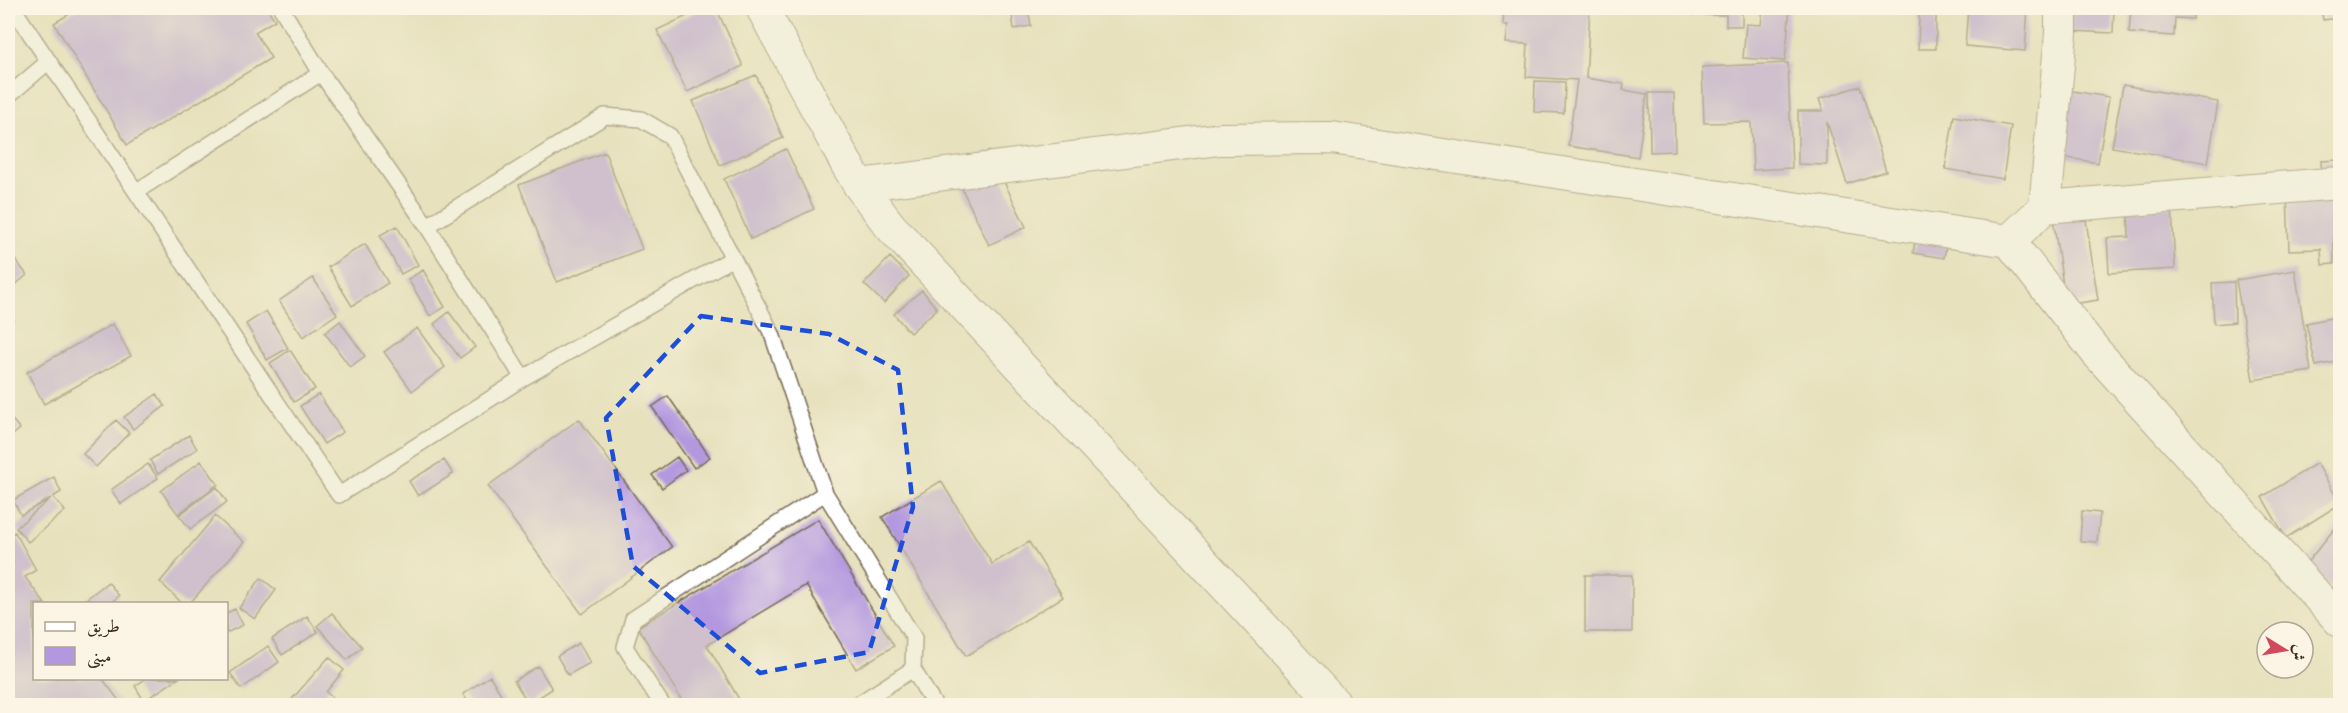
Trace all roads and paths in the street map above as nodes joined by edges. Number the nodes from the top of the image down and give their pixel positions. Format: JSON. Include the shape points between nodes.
{"nodes":[{"id":1,"x":13,"y":8,"type":"edge"},
{"id":2,"x":281,"y":8,"type":"edge"},
{"id":3,"x":762,"y":8,"type":"edge"},
{"id":4,"x":2061,"y":8,"type":"edge"},
{"id":5,"x":49,"y":61,"type":"junction"},
{"id":6,"x":321,"y":73,"type":"junction"},
{"id":7,"x":8,"y":96,"type":"edge"},
{"id":8,"x":2340,"y":183,"type":"edge"},
{"id":9,"x":859,"y":185,"type":"junction"},
{"id":10,"x":137,"y":191,"type":"junction"},
{"id":11,"x":2045,"y":207,"type":"junction"},
{"id":12,"x":427,"y":226,"type":"junction"},
{"id":13,"x":2009,"y":241,"type":"junction"},
{"id":14,"x":733,"y":258,"type":"junction"},
{"id":15,"x":523,"y":378,"type":"junction"},
{"id":16,"x":825,"y":493,"type":"junction"},
{"id":17,"x":2340,"y":621,"type":"edge"},
{"id":18,"x":913,"y":669,"type":"junction"},
{"id":19,"x":663,"y":705,"type":"edge"},
{"id":20,"x":855,"y":705,"type":"edge"},
{"id":21,"x":935,"y":705,"type":"edge"},
{"id":22,"x":1337,"y":705,"type":"edge"}],
"edges":[{"from":1,"to":5,"type":"lane"},
{"from":2,"to":6,"type":"lane"},
{"from":3,"to":9,"type":"street"},
{"from":4,"to":11,"type":"street"},
{"from":5,"to":7,"type":"lane"},
{"from":5,"to":10,"type":"lane"},
{"from":6,"to":10,"type":"lane"},
{"from":6,"to":12,"type":"lane"},
{"from":8,"to":11,"type":"street"},
{"from":9,"to":13,"type":"street","via":[[1220,139],[1332,138]]},
{"from":9,"to":22,"type":"street","via":[[890,226]]},
{"from":10,"to":15,"type":"lane","via":[[339,495]]},
{"from":11,"to":13,"type":"street"},
{"from":12,"to":14,"type":"lane","via":[[605,116],[641,119],[670,136]]},
{"from":12,"to":15,"type":"lane"},
{"from":13,"to":17,"type":"street","via":[[2096,352]]},
{"from":14,"to":15,"type":"lane"},
{"from":14,"to":16,"type":"lane","via":[[772,334]]},
{"from":16,"to":18,"type":"lane","via":[[914,638]]},
{"from":16,"to":19,"type":"lane","via":[[633,619],[625,647]]},
{"from":18,"to":20,"type":"lane"},
{"from":18,"to":21,"type":"lane"}]}
